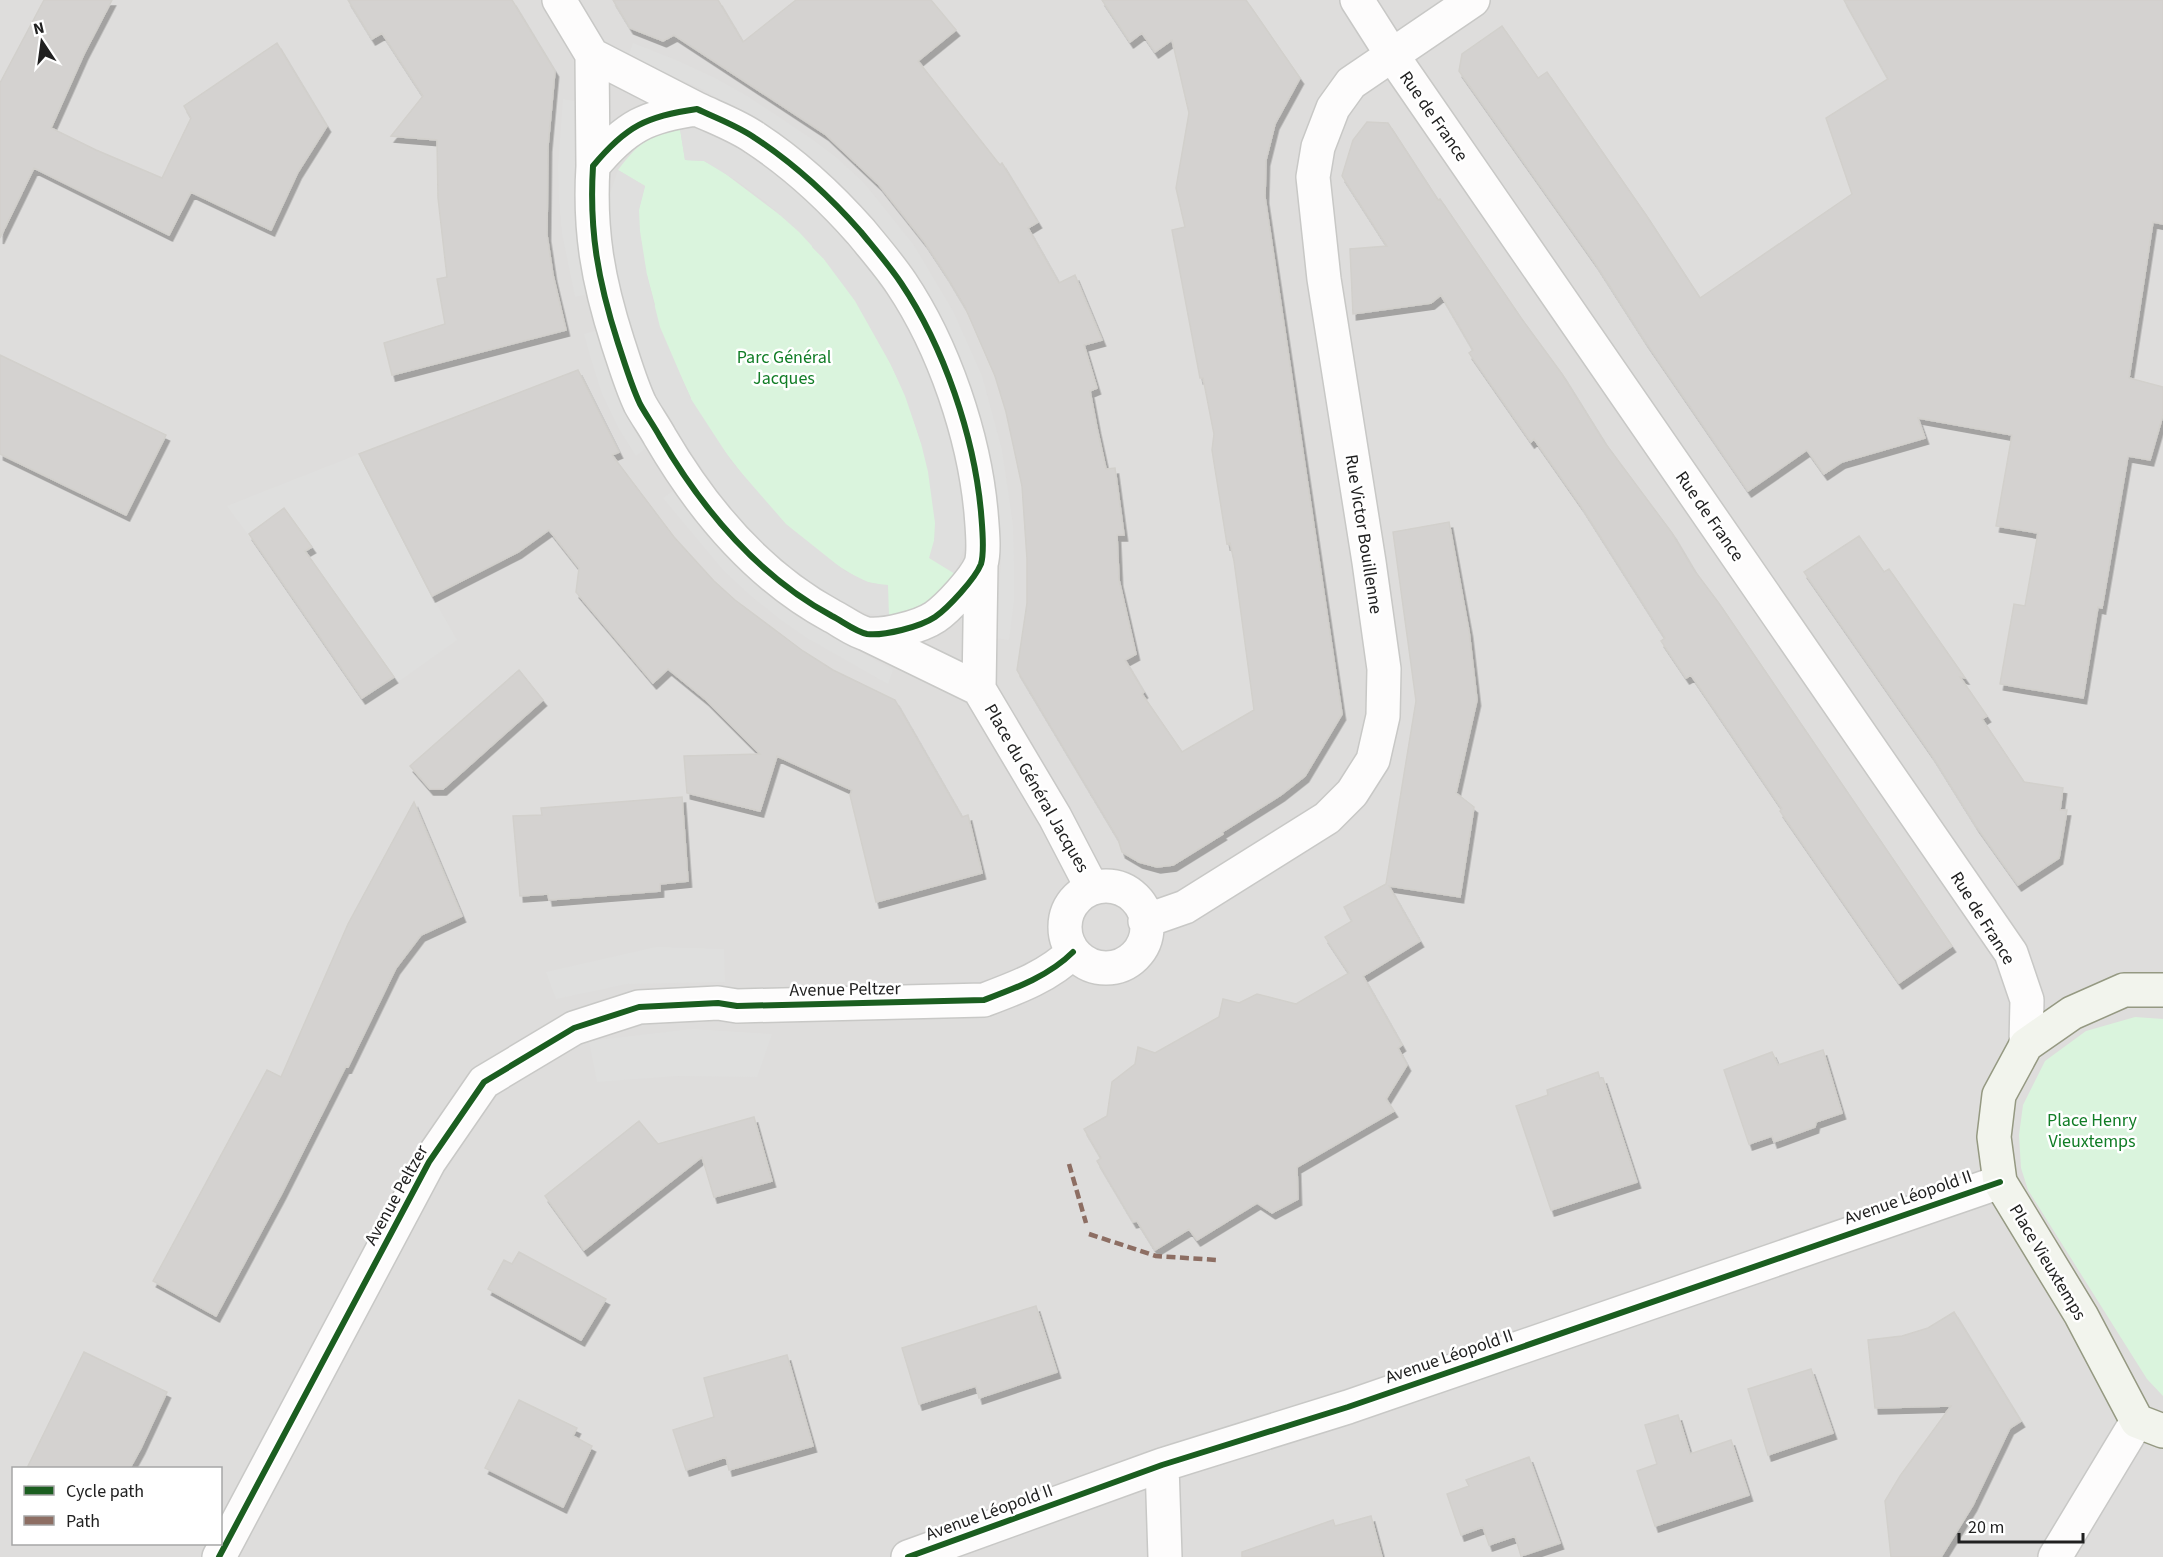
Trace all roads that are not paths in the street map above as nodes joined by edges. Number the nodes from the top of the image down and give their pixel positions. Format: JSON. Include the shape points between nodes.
{"nodes":[{"id":1,"x":559,"y":0,"type":"edge"},
{"id":2,"x":1357,"y":0,"type":"edge"},
{"id":3,"x":1473,"y":0,"type":"edge"},
{"id":4,"x":592,"y":55,"type":"junction"},
{"id":5,"x":1392,"y":55,"type":"junction"},
{"id":6,"x":697,"y":109,"type":"junction"},
{"id":7,"x":593,"y":166,"type":"junction"},
{"id":8,"x":981,"y":564,"type":"junction"},
{"id":9,"x":866,"y":634,"type":"junction"},
{"id":10,"x":979,"y":689,"type":"junction"},
{"id":11,"x":1092,"y":888,"type":"junction"},
{"id":12,"x":1145,"y":921,"type":"junction"},
{"id":13,"x":1073,"y":952,"type":"junction"},
{"id":14,"x":2163,"y":988,"type":"edge"},
{"id":15,"x":2026,"y":1045,"type":"junction"},
{"id":16,"x":2000,"y":1182,"type":"junction"},
{"id":17,"x":2150,"y":1426,"type":"edge"},
{"id":18,"x":1162,"y":1465,"type":"junction"},
{"id":19,"x":219,"y":1557,"type":"edge"},
{"id":20,"x":908,"y":1557,"type":"edge"},
{"id":21,"x":1165,"y":1557,"type":"edge"},
{"id":22,"x":2055,"y":1557,"type":"edge"}],
"edges":[{"from":1,"to":4,"type":"street"},
{"from":2,"to":5,"type":"street","name":"Rue de France"},
{"from":3,"to":5,"type":"street","name":"Rue Victor Bouillenne"},
{"from":4,"to":6,"type":"street","name":"Place du Général Jacques"},
{"from":4,"to":7,"type":"street","name":"Place du Général Jacques"},
{"from":5,"to":12,"type":"street","name":"Rue Victor Bouillenne","via":[[1351,83],[1333,108],[1318,147],[1313,177],[1324,279],[1384,669],[1383,716],[1373,760],[1352,793],[1327,818],[1185,907]]},
{"from":5,"to":15,"type":"street","name":"Rue de France","via":[[2011,953],[2027,1000]]},
{"from":6,"to":7,"type":"street","via":[[641,123],[622,134]]},
{"from":6,"to":8,"type":"street","name":"Place du Général Jacques","via":[[754,137],[803,176],[861,232],[901,282],[955,392],[979,491]]},
{"from":7,"to":9,"type":"street","name":"Place du Général Jacques","via":[[591,217],[600,283],[641,405],[705,506],[739,544],[807,603]]},
{"from":8,"to":9,"type":"street","via":[[962,593],[934,618],[902,631]]},
{"from":8,"to":10,"type":"street","name":"Place du Général Jacques"},
{"from":9,"to":10,"type":"street","name":"Place du Général Jacques"},
{"from":10,"to":11,"type":"street","name":"Place du Général Jacques"},
{"from":11,"to":12,"type":"street","via":[[1117,888],[1129,893],[1138,902]]},
{"from":11,"to":13,"type":"street","via":[[1072,903],[1066,915],[1064,928]]},
{"from":12,"to":13,"type":"street","via":[[1140,950],[1120,965],[1094,966]]},
{"from":13,"to":19,"type":"street","name":"Avenue Peltzer","via":[[1059,966],[984,1000],[639,1007],[573,1028],[484,1082],[429,1162]]},
{"from":14,"to":15,"type":"street","name":"Place Vieuxtemps","via":[[2124,990],[2072,1013]]},
{"from":15,"to":16,"type":"street","name":"Place Vieuxtemps","via":[[1999,1095],[1994,1137]]},
{"from":16,"to":17,"type":"street","name":"Place Vieuxtemps"},
{"from":16,"to":18,"type":"street","name":"Avenue Léopold II","via":[[1348,1407]]},
{"from":17,"to":22,"type":"street"},
{"from":18,"to":20,"type":"street","name":"Avenue Léopold II"},
{"from":18,"to":21,"type":"street"}]}
